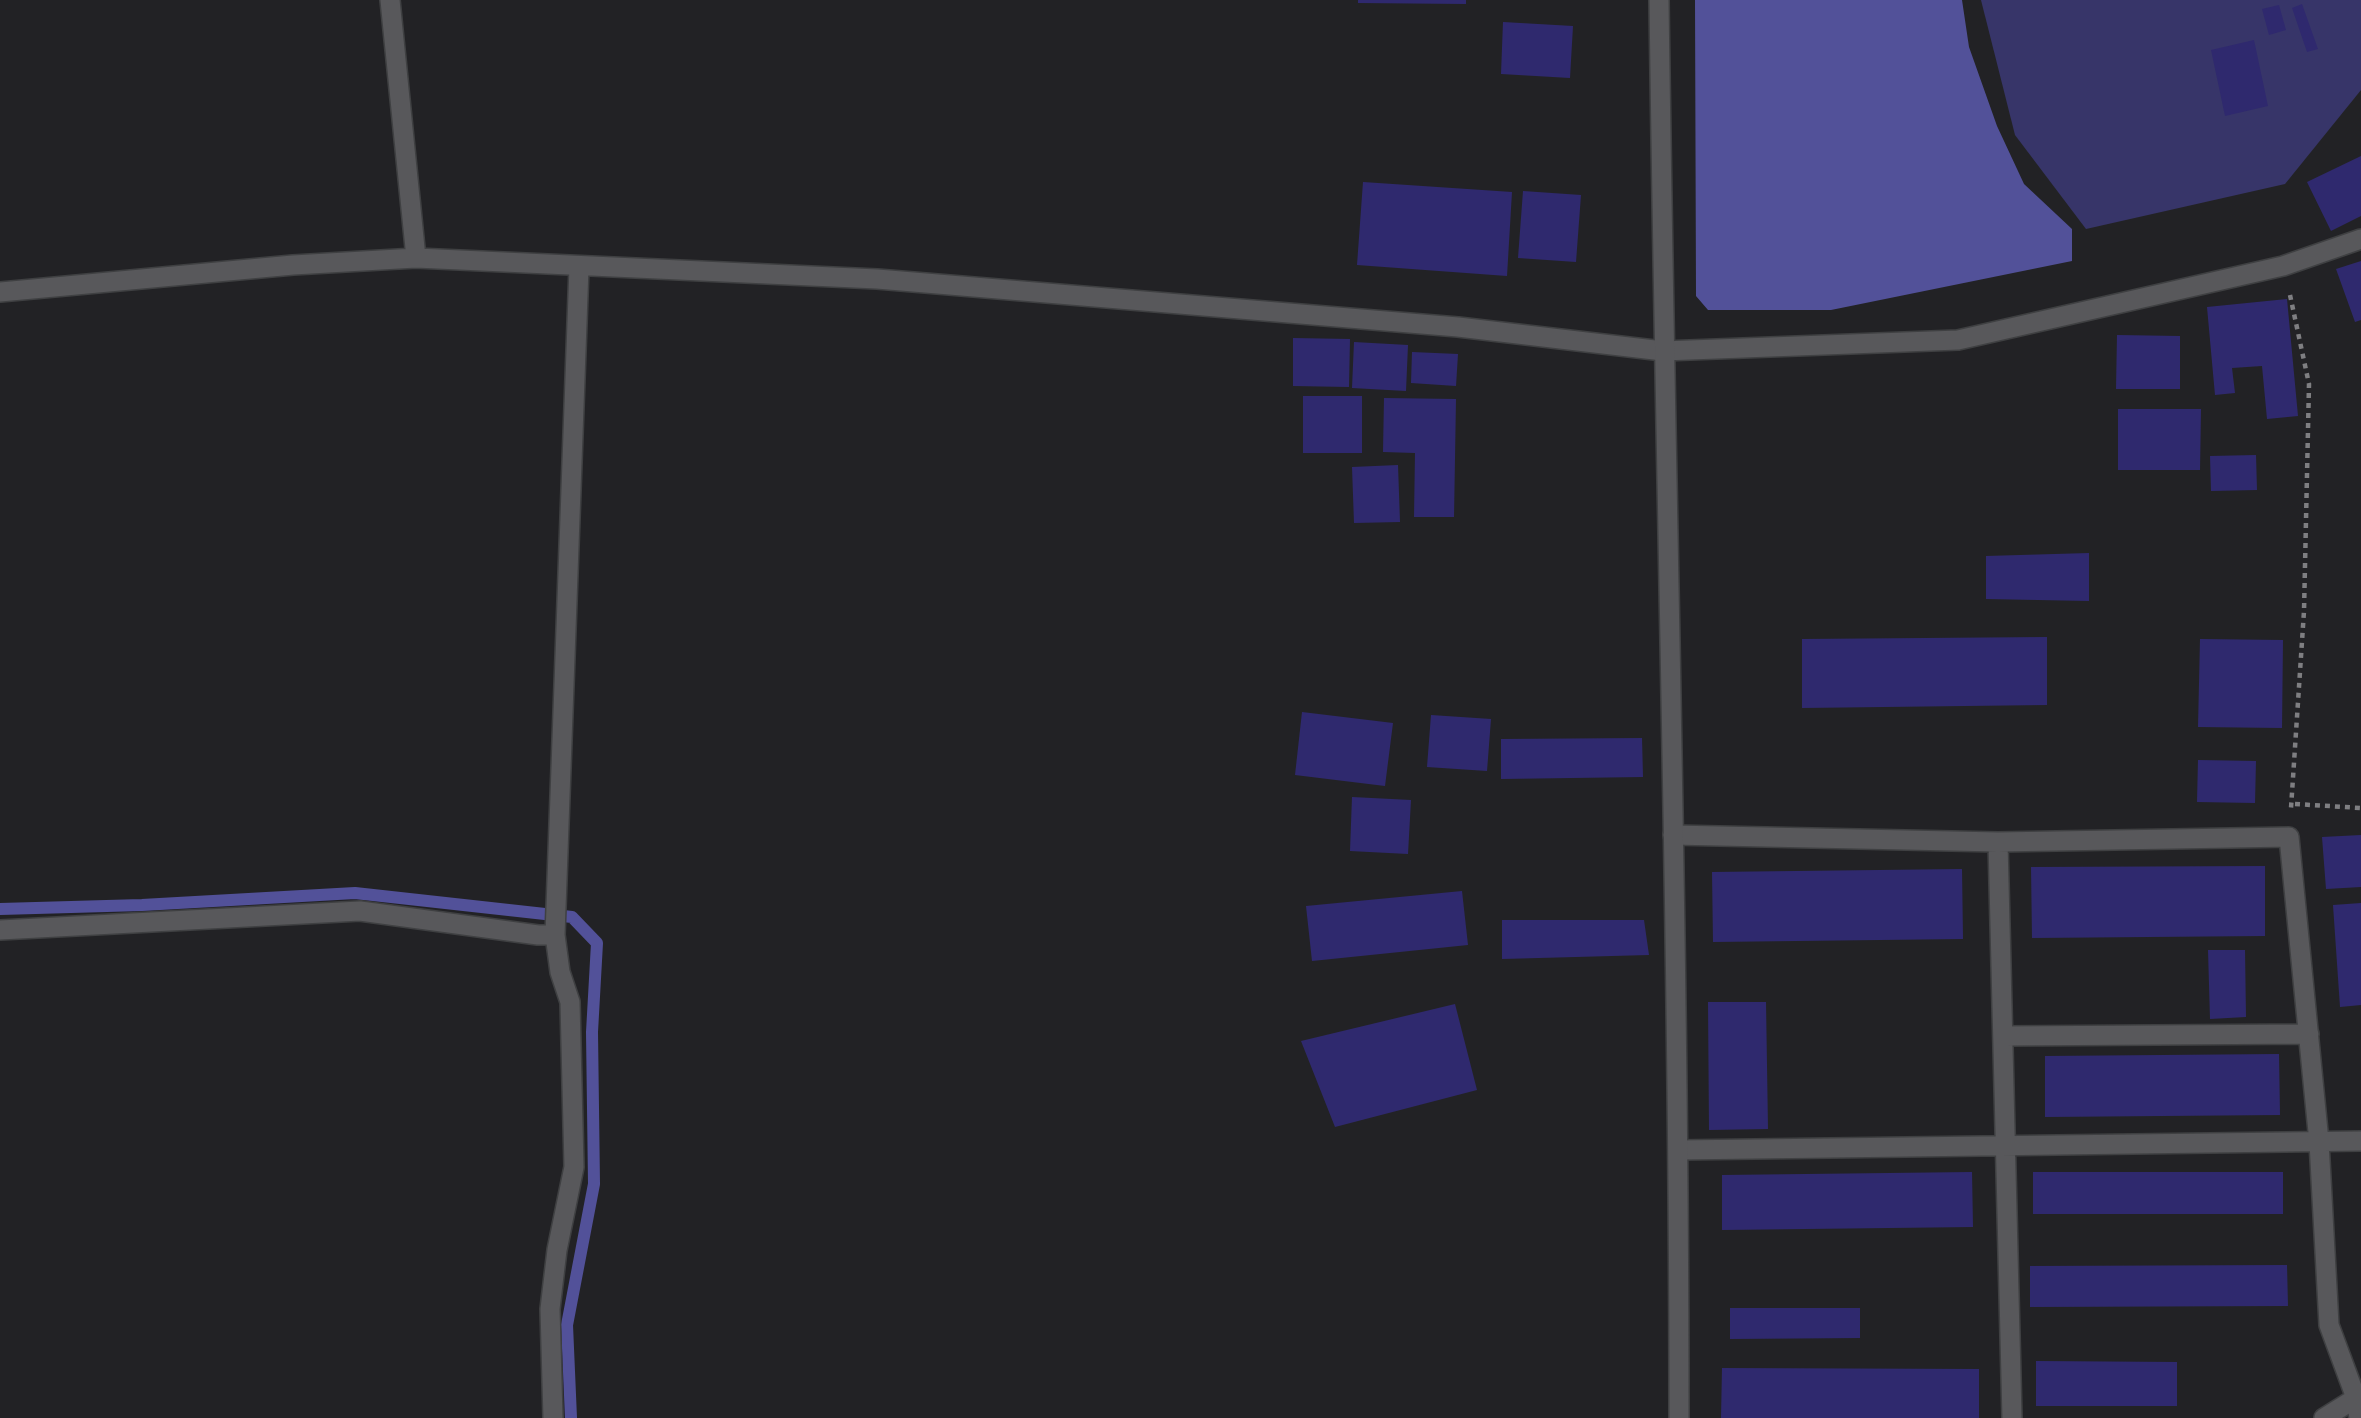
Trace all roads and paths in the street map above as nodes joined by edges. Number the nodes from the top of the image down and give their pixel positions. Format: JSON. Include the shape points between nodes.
{"nodes":[{"id":1,"x":390,"y":0,"type":"edge"},
{"id":2,"x":1659,"y":0,"type":"edge"},
{"id":3,"x":2361,"y":239,"type":"edge"},
{"id":4,"x":416,"y":258,"type":"junction"},
{"id":5,"x":2283,"y":266,"type":"junction"},
{"id":6,"x":579,"y":267,"type":"junction"},
{"id":7,"x":0,"y":292,"type":"edge"},
{"id":8,"x":1663,"y":351,"type":"junction"},
{"id":9,"x":2291,"y":804,"type":"junction"},
{"id":10,"x":2361,"y":808,"type":"edge"},
{"id":11,"x":1673,"y":835,"type":"junction"},
{"id":12,"x":2289,"y":837,"type":"junction"},
{"id":13,"x":1998,"y":842,"type":"junction"},
{"id":14,"x":0,"y":930,"type":"edge"},
{"id":15,"x":555,"y":935,"type":"junction"},
{"id":16,"x":2309,"y":1034,"type":"junction"},
{"id":17,"x":2003,"y":1037,"type":"junction"},
{"id":18,"x":2361,"y":1141,"type":"edge"},
{"id":19,"x":2319,"y":1142,"type":"junction"},
{"id":20,"x":2005,"y":1146,"type":"junction"},
{"id":21,"x":1679,"y":1150,"type":"junction"},
{"id":22,"x":2357,"y":1408,"type":"edge"},
{"id":23,"x":553,"y":1418,"type":"edge"},
{"id":24,"x":1679,"y":1418,"type":"edge"},
{"id":25,"x":2012,"y":1418,"type":"edge"},
{"id":26,"x":2323,"y":1418,"type":"edge"}],
"edges":[{"from":1,"to":4,"type":"street"},
{"from":2,"to":8,"type":"street"},
{"from":3,"to":5,"type":"street"},
{"from":4,"to":6,"type":"street"},
{"from":4,"to":7,"type":"street"},
{"from":5,"to":8,"type":"street","via":[[1958,340]]},
{"from":5,"to":9,"type":"path","via":[[2309,384],[2304,611]]},
{"from":6,"to":8,"type":"street","via":[[891,280],[1458,327]]},
{"from":6,"to":15,"type":"street"},
{"from":8,"to":11,"type":"street"},
{"from":9,"to":10,"type":"path"},
{"from":9,"to":12,"type":"path"},
{"from":11,"to":13,"type":"street"},
{"from":11,"to":21,"type":"street"},
{"from":12,"to":13,"type":"street"},
{"from":12,"to":16,"type":"street"},
{"from":13,"to":17,"type":"street"},
{"from":14,"to":15,"type":"street","via":[[360,911]]},
{"from":15,"to":23,"type":"street","via":[[559,972],[569,1002],[574,1167],[550,1309]]},
{"from":16,"to":17,"type":"street"},
{"from":16,"to":19,"type":"street"},
{"from":17,"to":20,"type":"street"},
{"from":18,"to":19,"type":"street"},
{"from":19,"to":20,"type":"street"},
{"from":19,"to":22,"type":"street","via":[[2329,1325]]},
{"from":20,"to":21,"type":"street"},
{"from":20,"to":25,"type":"street"},
{"from":21,"to":24,"type":"street"},
{"from":22,"to":26,"type":"street"}]}
